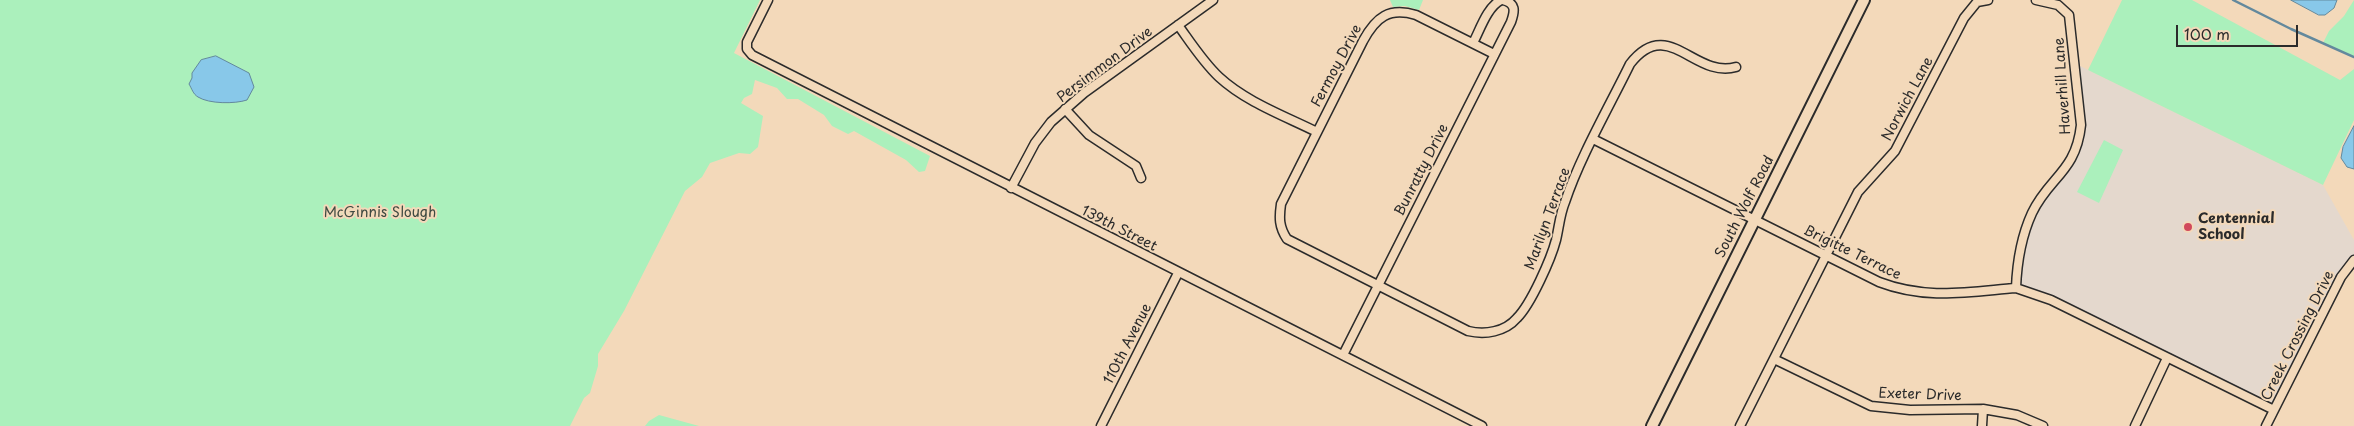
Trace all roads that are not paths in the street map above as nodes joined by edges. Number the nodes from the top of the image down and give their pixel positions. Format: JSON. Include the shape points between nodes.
{"nodes":[{"id":1,"x":768,"y":0,"type":"edge"},
{"id":2,"x":1213,"y":0,"type":"edge"},
{"id":3,"x":1502,"y":0,"type":"edge"},
{"id":4,"x":1864,"y":0,"type":"edge"},
{"id":5,"x":1988,"y":0,"type":"edge"},
{"id":6,"x":2036,"y":0,"type":"edge"},
{"id":7,"x":1178,"y":26,"type":"junction"},
{"id":8,"x":1474,"y":43,"type":"junction"},
{"id":9,"x":1494,"y":54,"type":"junction"},
{"id":10,"x":1736,"y":67,"type":"dead end"},
{"id":11,"x":1065,"y":109,"type":"junction"},
{"id":12,"x":1317,"y":132,"type":"junction"},
{"id":13,"x":1593,"y":139,"type":"junction"},
{"id":14,"x":1141,"y":178,"type":"dead end"},
{"id":15,"x":1011,"y":188,"type":"junction"},
{"id":16,"x":1754,"y":220,"type":"junction"},
{"id":17,"x":1825,"y":255,"type":"junction"},
{"id":18,"x":2354,"y":260,"type":"edge"},
{"id":19,"x":1178,"y":273,"type":"junction"},
{"id":20,"x":1378,"y":286,"type":"junction"},
{"id":21,"x":2016,"y":288,"type":"junction"},
{"id":22,"x":1343,"y":355,"type":"junction"},
{"id":23,"x":2167,"y":358,"type":"junction"},
{"id":24,"x":1774,"y":359,"type":"junction"},
{"id":25,"x":1983,"y":409,"type":"junction"},
{"id":26,"x":2274,"y":410,"type":"junction"},
{"id":27,"x":1101,"y":426,"type":"edge"},
{"id":28,"x":1482,"y":426,"type":"edge"},
{"id":29,"x":1652,"y":426,"type":"edge"},
{"id":30,"x":1740,"y":426,"type":"edge"},
{"id":31,"x":1982,"y":426,"type":"edge"},
{"id":32,"x":2043,"y":426,"type":"edge"},
{"id":33,"x":2135,"y":426,"type":"edge"},
{"id":34,"x":2266,"y":426,"type":"edge"}],
"edges":[{"from":1,"to":15,"type":"street","name":"139th Street","via":[[747,42],[747,49],[760,60]]},
{"from":2,"to":7,"type":"street","name":"Persimmon Drive"},
{"from":3,"to":8,"type":"street","name":"Bunratty Drive","via":[[1490,10]]},
{"from":3,"to":9,"type":"street","name":"Bunratty Drive","via":[[1514,6],[1514,13]]},
{"from":4,"to":16,"type":"main road","name":"South Wolf Road"},
{"from":5,"to":17,"type":"street","name":"Norwich Lane","via":[[1977,2],[1964,18],[1895,151],[1858,192]]},
{"from":6,"to":21,"type":"street","name":"Haverhill Lane","via":[[2058,5],[2069,15],[2081,125],[2072,161],[2032,212],[2022,241]]},
{"from":7,"to":11,"type":"street","name":"Persimmon Drive"},
{"from":7,"to":12,"type":"street","via":[[1220,78],[1243,95]]},
{"from":8,"to":9,"type":"street","name":"Fermoy Drive"},
{"from":8,"to":12,"type":"street","name":"Fermoy Drive","via":[[1416,14],[1390,12],[1371,26]]},
{"from":9,"to":20,"type":"street","name":"Bunratty Drive"},
{"from":10,"to":13,"type":"street","name":"Marilyn Terrace","via":[[1726,70],[1714,68],[1668,46],[1648,46],[1630,64]]},
{"from":11,"to":14,"type":"street","via":[[1090,135],[1136,166]]},
{"from":11,"to":15,"type":"street","name":"Persimmon Drive","via":[[1035,143]]},
{"from":12,"to":20,"type":"street","name":"Fermoy Drive","via":[[1280,204],[1280,228],[1286,239]]},
{"from":13,"to":16,"type":"street","name":"Brigitte Terrace"},
{"from":13,"to":20,"type":"street","name":"Marilyn Terrace","via":[[1564,203],[1549,260],[1524,310],[1514,321],[1491,332],[1468,331]]},
{"from":15,"to":19,"type":"street","name":"139th Street"},
{"from":16,"to":17,"type":"street","name":"Brigitte Terrace"},
{"from":16,"to":29,"type":"main road","name":"South Wolf Road"},
{"from":17,"to":21,"type":"street","name":"Brigitte Terrace","via":[[1901,291],[1936,294]]},
{"from":17,"to":24,"type":"street","name":"Norwich Lane"},
{"from":18,"to":26,"type":"street","name":"Creek Crossing Drive","via":[[2342,277]]},
{"from":19,"to":22,"type":"street","name":"139th Street"},
{"from":19,"to":27,"type":"street","name":"110th Avenue"},
{"from":20,"to":22,"type":"street","name":"Bunratty Drive"},
{"from":21,"to":23,"type":"street","name":"Brigitte Terrace","via":[[2051,300]]},
{"from":22,"to":28,"type":"street","name":"139th Street"},
{"from":23,"to":26,"type":"street","name":"Brigitte Terrace"},
{"from":23,"to":33,"type":"street"},
{"from":24,"to":25,"type":"street","name":"Exeter Drive","via":[[1871,406],[1910,410]]},
{"from":24,"to":30,"type":"street","name":"Norwich Lane"},
{"from":25,"to":31,"type":"street"},
{"from":25,"to":32,"type":"street","name":"Exeter Drive","via":[[2017,415]]},
{"from":26,"to":34,"type":"street","name":"Creek Crossing Drive"}]}
